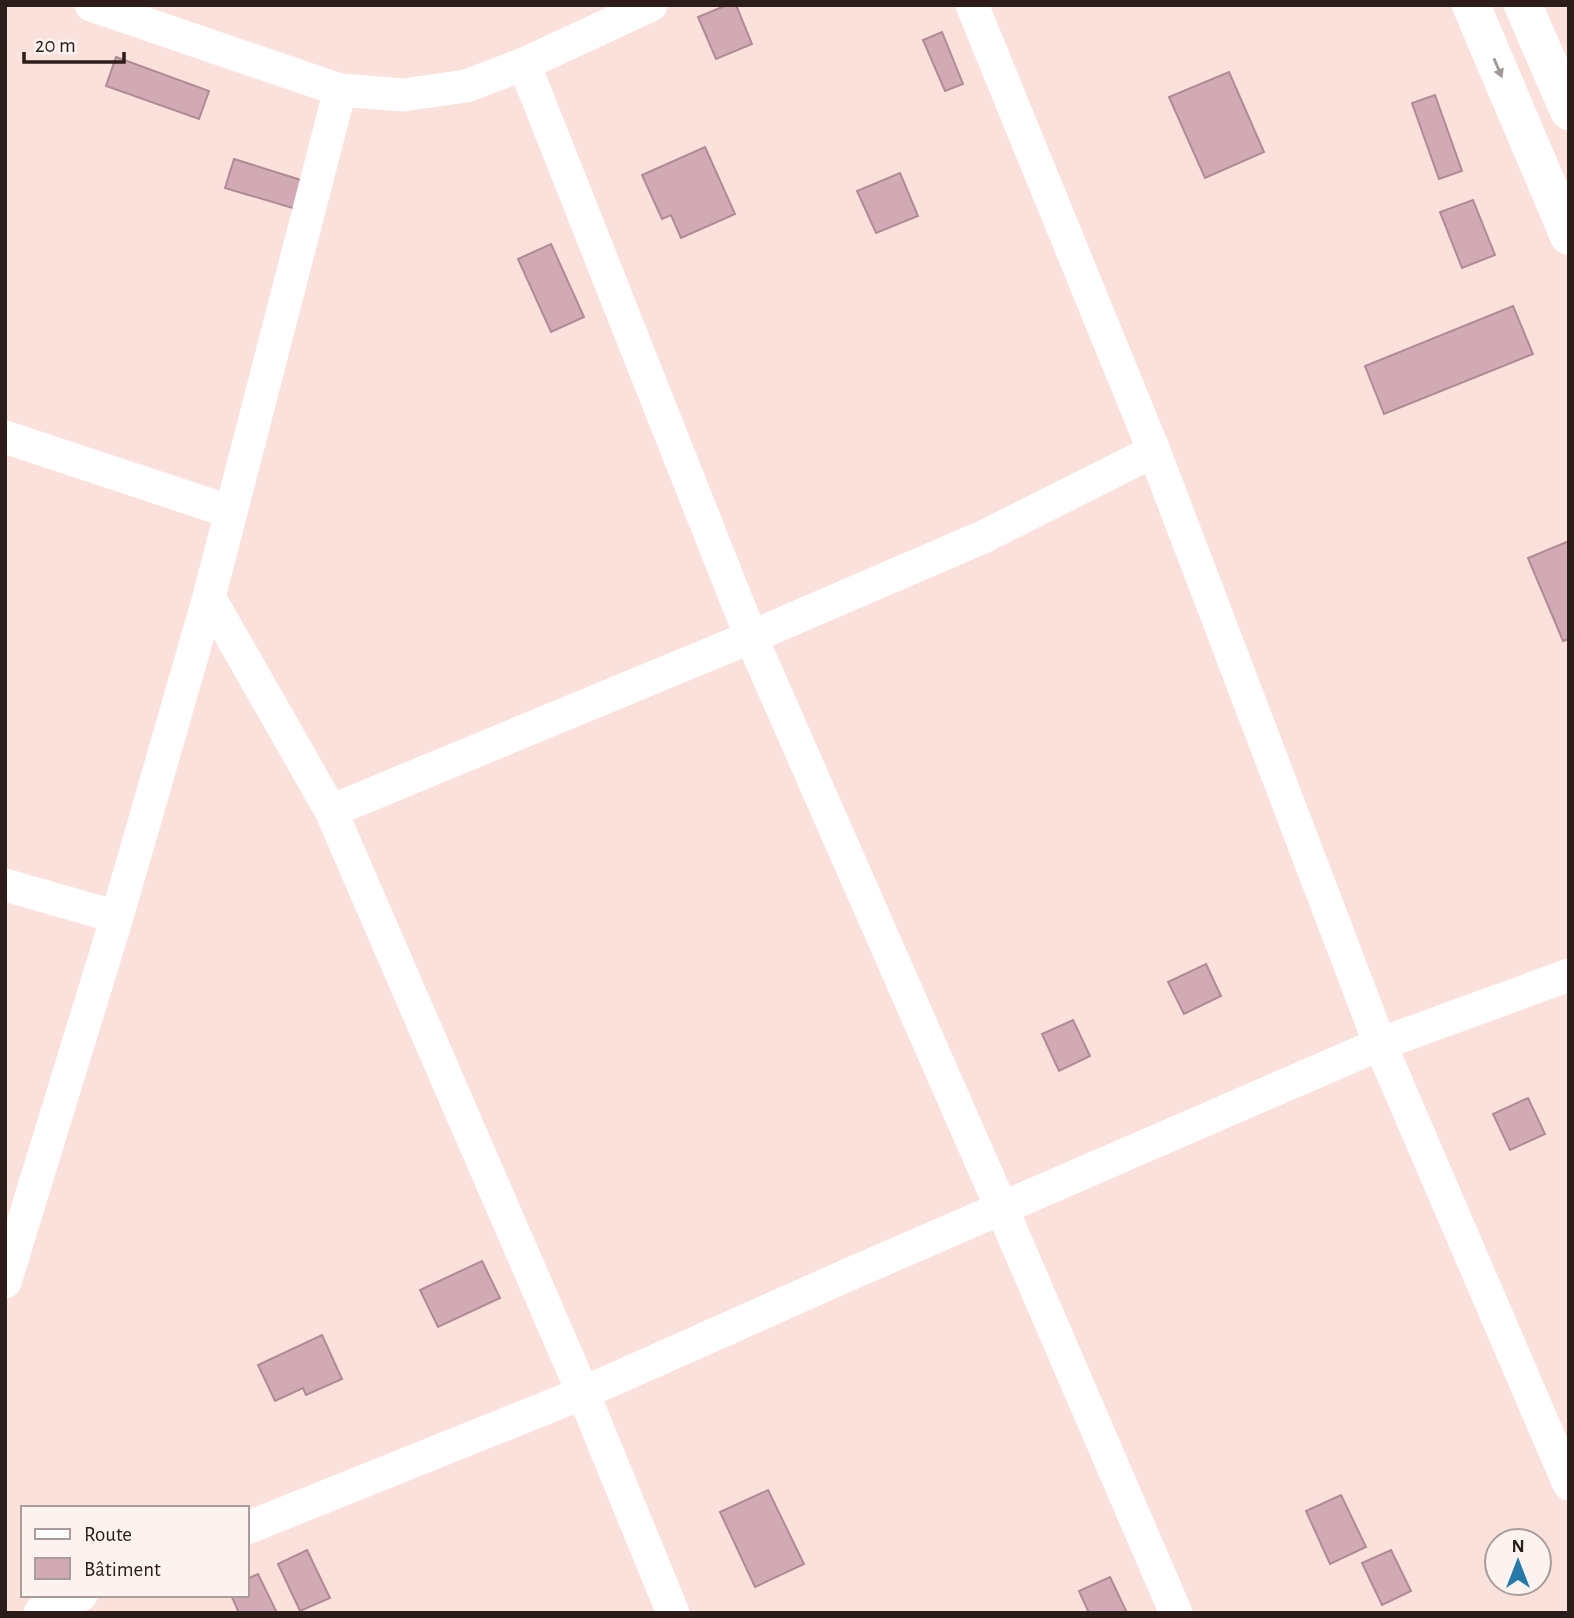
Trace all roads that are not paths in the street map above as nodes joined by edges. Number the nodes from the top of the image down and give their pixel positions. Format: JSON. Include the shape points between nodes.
{"nodes":[{"id":1,"x":92,"y":5,"type":"edge"},
{"id":2,"x":651,"y":5,"type":"edge"},
{"id":3,"x":972,"y":5,"type":"edge"},
{"id":4,"x":1471,"y":5,"type":"edge"},
{"id":5,"x":1523,"y":5,"type":"edge"},
{"id":6,"x":524,"y":64,"type":"junction"},
{"id":7,"x":340,"y":90,"type":"junction"},
{"id":8,"x":1569,"y":111,"type":"edge"},
{"id":9,"x":1569,"y":236,"type":"edge"},
{"id":10,"x":5,"y":437,"type":"edge"},
{"id":11,"x":1154,"y":451,"type":"junction"},
{"id":12,"x":231,"y":512,"type":"junction"},
{"id":13,"x":209,"y":597,"type":"junction"},
{"id":14,"x":751,"y":637,"type":"junction"},
{"id":15,"x":331,"y":811,"type":"junction"},
{"id":16,"x":5,"y":885,"type":"edge"},
{"id":17,"x":117,"y":917,"type":"junction"},
{"id":18,"x":1569,"y":975,"type":"edge"},
{"id":19,"x":1380,"y":1044,"type":"junction"},
{"id":20,"x":1002,"y":1209,"type":"junction"},
{"id":21,"x":5,"y":1282,"type":"edge"},
{"id":22,"x":583,"y":1393,"type":"junction"},
{"id":23,"x":1569,"y":1485,"type":"edge"},
{"id":24,"x":248,"y":1528,"type":"edge"},
{"id":25,"x":76,"y":1597,"type":"edge"},
{"id":26,"x":40,"y":1613,"type":"edge"},
{"id":27,"x":673,"y":1613,"type":"edge"},
{"id":28,"x":1176,"y":1613,"type":"edge"}],
"edges":[{"from":1,"to":7,"type":"street"},
{"from":2,"to":6,"type":"street"},
{"from":3,"to":11,"type":"street"},
{"from":4,"to":9,"type":"highway","one_way":true},
{"from":5,"to":8,"type":"highway"},
{"from":6,"to":7,"type":"street","via":[[466,86],[403,95]]},
{"from":6,"to":14,"type":"street"},
{"from":7,"to":12,"type":"street"},
{"from":10,"to":12,"type":"street"},
{"from":11,"to":14,"type":"street","via":[[983,537]]},
{"from":11,"to":19,"type":"street"},
{"from":12,"to":13,"type":"street"},
{"from":13,"to":15,"type":"street"},
{"from":13,"to":17,"type":"street"},
{"from":14,"to":15,"type":"street"},
{"from":14,"to":20,"type":"street"},
{"from":15,"to":22,"type":"street"},
{"from":16,"to":17,"type":"street"},
{"from":17,"to":21,"type":"street"},
{"from":18,"to":19,"type":"street"},
{"from":19,"to":20,"type":"street"},
{"from":19,"to":23,"type":"street"},
{"from":20,"to":22,"type":"street"},
{"from":20,"to":28,"type":"street"},
{"from":22,"to":24,"type":"street"},
{"from":22,"to":27,"type":"street"},
{"from":25,"to":26,"type":"street"}]}
